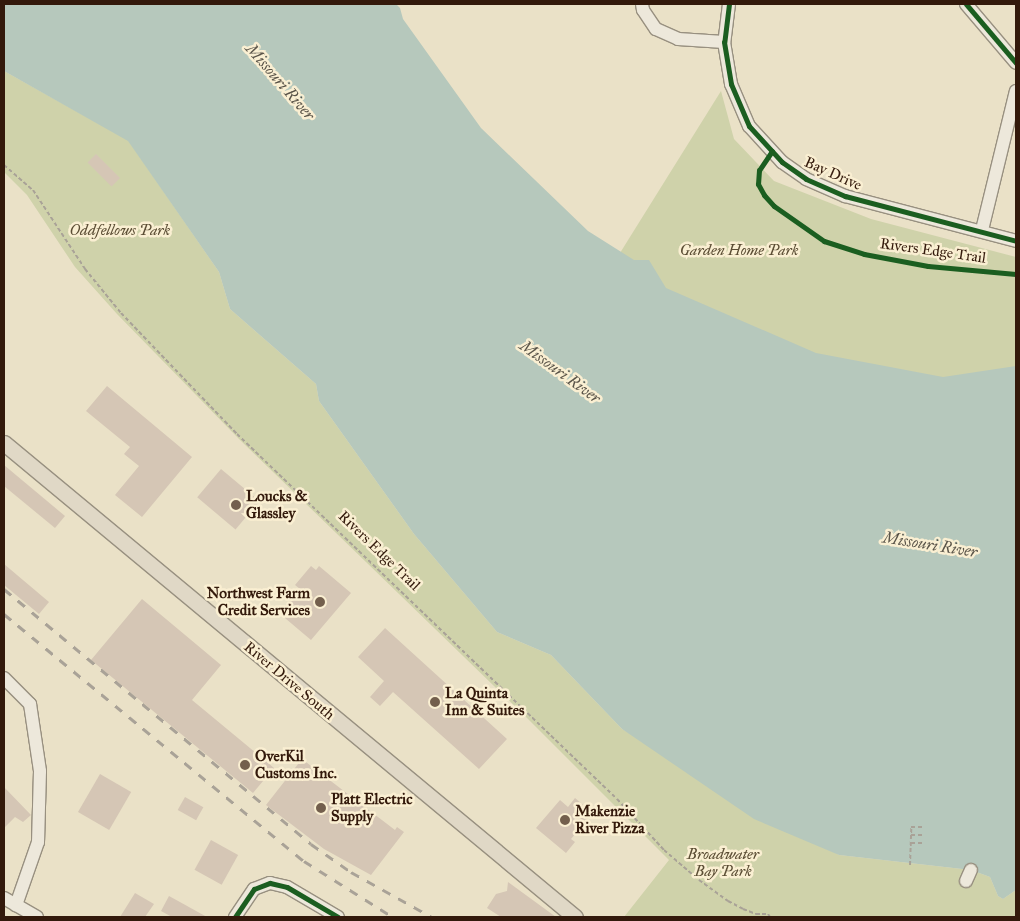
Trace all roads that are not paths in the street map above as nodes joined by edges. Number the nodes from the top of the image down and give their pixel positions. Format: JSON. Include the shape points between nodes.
{"nodes":[{"id":1,"x":642,"y":4,"type":"edge"},
{"id":2,"x":729,"y":4,"type":"edge"},
{"id":3,"x":966,"y":4,"type":"edge"},
{"id":4,"x":724,"y":42,"type":"junction"},
{"id":5,"x":1016,"y":63,"type":"edge"},
{"id":6,"x":1016,"y":91,"type":"edge"},
{"id":7,"x":982,"y":230,"type":"junction"},
{"id":8,"x":1016,"y":240,"type":"edge"},
{"id":9,"x":4,"y":443,"type":"edge"},
{"id":10,"x":4,"y":678,"type":"edge"},
{"id":11,"x":4,"y":898,"type":"edge"},
{"id":12,"x":16,"y":905,"type":"junction"},
{"id":13,"x":37,"y":917,"type":"edge"},
{"id":14,"x":235,"y":917,"type":"edge"},
{"id":15,"x":338,"y":917,"type":"edge"},
{"id":16,"x":575,"y":917,"type":"edge"}],
"edges":[{"from":1,"to":4,"type":"street","via":[[656,29],[678,39]]},
{"from":2,"to":4,"type":"street","name":"Bay Drive"},
{"from":3,"to":5,"type":"street"},
{"from":4,"to":7,"type":"street","name":"Bay Drive","via":[[731,84],[749,126],[782,162],[806,179],[845,196]]},
{"from":6,"to":7,"type":"street"},
{"from":7,"to":8,"type":"street","name":"Bay Drive"},
{"from":9,"to":16,"type":"main road","name":"River Drive South"},
{"from":10,"to":12,"type":"street","via":[[30,704],[40,771],[38,842]]},
{"from":11,"to":12,"type":"street"},
{"from":12,"to":13,"type":"street"},
{"from":14,"to":15,"type":"street","via":[[254,890],[270,883],[286,887]]}]}
